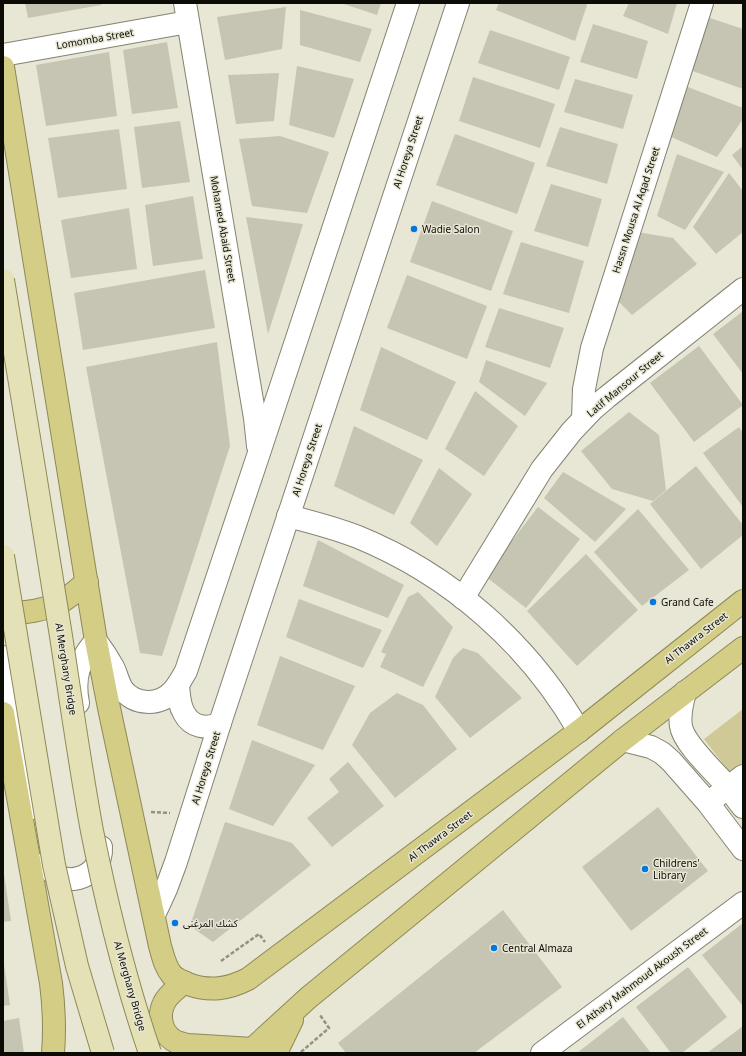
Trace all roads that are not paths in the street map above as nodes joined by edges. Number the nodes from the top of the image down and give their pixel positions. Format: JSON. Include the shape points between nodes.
{"nodes":[{"id":1,"x":408,"y":3,"type":"edge"},
{"id":2,"x":458,"y":3,"type":"edge"},
{"id":3,"x":702,"y":3,"type":"edge"},
{"id":4,"x":186,"y":12,"type":"edge"},
{"id":5,"x":3,"y":55,"type":"edge"},
{"id":6,"x":3,"y":66,"type":"edge"},
{"id":7,"x":3,"y":280,"type":"edge"},
{"id":8,"x":743,"y":289,"type":"edge"},
{"id":9,"x":583,"y":420,"type":"junction"},
{"id":10,"x":258,"y":456,"type":"junction"},
{"id":11,"x":288,"y":516,"type":"junction"},
{"id":12,"x":3,"y":556,"type":"edge"},
{"id":13,"x":87,"y":582,"type":"junction"},
{"id":14,"x":463,"y":598,"type":"junction"},
{"id":15,"x":743,"y":601,"type":"edge"},
{"id":16,"x":3,"y":611,"type":"edge"},
{"id":17,"x":96,"y":641,"type":"junction"},
{"id":18,"x":743,"y":648,"type":"edge"},
{"id":19,"x":3,"y":657,"type":"edge"},
{"id":20,"x":178,"y":686,"type":"junction"},
{"id":21,"x":685,"y":692,"type":"junction"},
{"id":22,"x":3,"y":713,"type":"edge"},
{"id":23,"x":220,"y":723,"type":"junction"},
{"id":24,"x":579,"y":732,"type":"junction"},
{"id":25,"x":624,"y":740,"type":"junction"},
{"id":26,"x":735,"y":782,"type":"edge"},
{"id":27,"x":708,"y":803,"type":"junction"},
{"id":28,"x":743,"y":807,"type":"edge"},
{"id":29,"x":743,"y":849,"type":"edge"},
{"id":30,"x":743,"y":903,"type":"edge"},
{"id":31,"x":154,"y":915,"type":"junction"},
{"id":32,"x":184,"y":982,"type":"junction"},
{"id":33,"x":297,"y":1009,"type":"junction"},
{"id":34,"x":57,"y":1048,"type":"edge"},
{"id":35,"x":250,"y":1051,"type":"edge"},
{"id":36,"x":544,"y":1052,"type":"edge"},
{"id":37,"x":103,"y":1053,"type":"edge"},
{"id":38,"x":150,"y":1053,"type":"edge"},
{"id":39,"x":276,"y":1053,"type":"edge"}],
"edges":[{"from":1,"to":10,"type":"street"},
{"from":2,"to":11,"type":"street","name":"Al Horeya Street"},
{"from":3,"to":9,"type":"street","name":"Hassn Mousa Al Aqad Street","via":[[595,338],[586,378]]},
{"from":4,"to":5,"type":"street","name":"Lomomba Street"},
{"from":4,"to":10,"type":"street","name":"Mohamed Abaid Street","via":[[258,433]]},
{"from":6,"to":13,"type":"highway","name":"Al Thawra Street"},
{"from":7,"to":38,"type":"main road","name":"Al Merghany Bridge","bridge":true,"via":[[92,829],[118,949]]},
{"from":8,"to":9,"type":"street","name":"Latif Mansour Street"},
{"from":9,"to":14,"type":"street","name":"Latif Mansour Street","via":[[561,443],[542,469]]},
{"from":10,"to":20,"type":"street","via":[[189,664]]},
{"from":11,"to":14,"type":"street","via":[[335,529],[380,547],[423,570]]},
{"from":11,"to":23,"type":"street","name":"Al Horeya Street"},
{"from":12,"to":37,"type":"main road","bridge":true,"via":[[54,865],[77,966]]},
{"from":13,"to":16,"type":"highway","via":[[64,600],[39,611]]},
{"from":13,"to":17,"type":"highway","name":"Al Thawra Street"},
{"from":14,"to":24,"type":"street","via":[[497,627],[528,659],[556,695]]},
{"from":15,"to":24,"type":"highway","name":"Al Thawra Street"},
{"from":17,"to":19,"type":"street","via":[[83,658],[76,689],[102,853],[93,871],[74,879],[55,874],[43,857],[8,668]]},
{"from":17,"to":20,"type":"street","via":[[109,660],[120,685],[133,698],[145,702],[160,700]]},
{"from":17,"to":31,"type":"highway","name":"Al Thawra Street"},
{"from":18,"to":21,"type":"highway"},
{"from":20,"to":23,"type":"street","via":[[182,708],[188,719],[203,727]]},
{"from":21,"to":25,"type":"highway"},
{"from":21,"to":26,"type":"street","via":[[681,716],[684,737],[690,745]]},
{"from":22,"to":34,"type":"highway","via":[[51,983]]},
{"from":23,"to":31,"type":"street","name":"Al Horeya Street","via":[[173,871]]},
{"from":24,"to":32,"type":"highway","name":"Al Thawra Street","via":[[248,979],[236,986],[222,989],[196,987]]},
{"from":25,"to":27,"type":"street","via":[[651,747],[662,753]]},
{"from":25,"to":33,"type":"highway"},
{"from":26,"to":27,"type":"street"},
{"from":26,"to":28,"type":"street"},
{"from":27,"to":29,"type":"street"},
{"from":30,"to":36,"type":"street","name":"El Athary Mahmoud Akoush Street"},
{"from":31,"to":32,"type":"highway","name":"Al Thawra Street","via":[[166,965],[173,976]]},
{"from":32,"to":35,"type":"highway","via":[[168,996],[161,1010],[162,1026],[167,1034],[172,1039],[188,1045]]},
{"from":33,"to":35,"type":"highway"},
{"from":33,"to":39,"type":"highway"}]}
